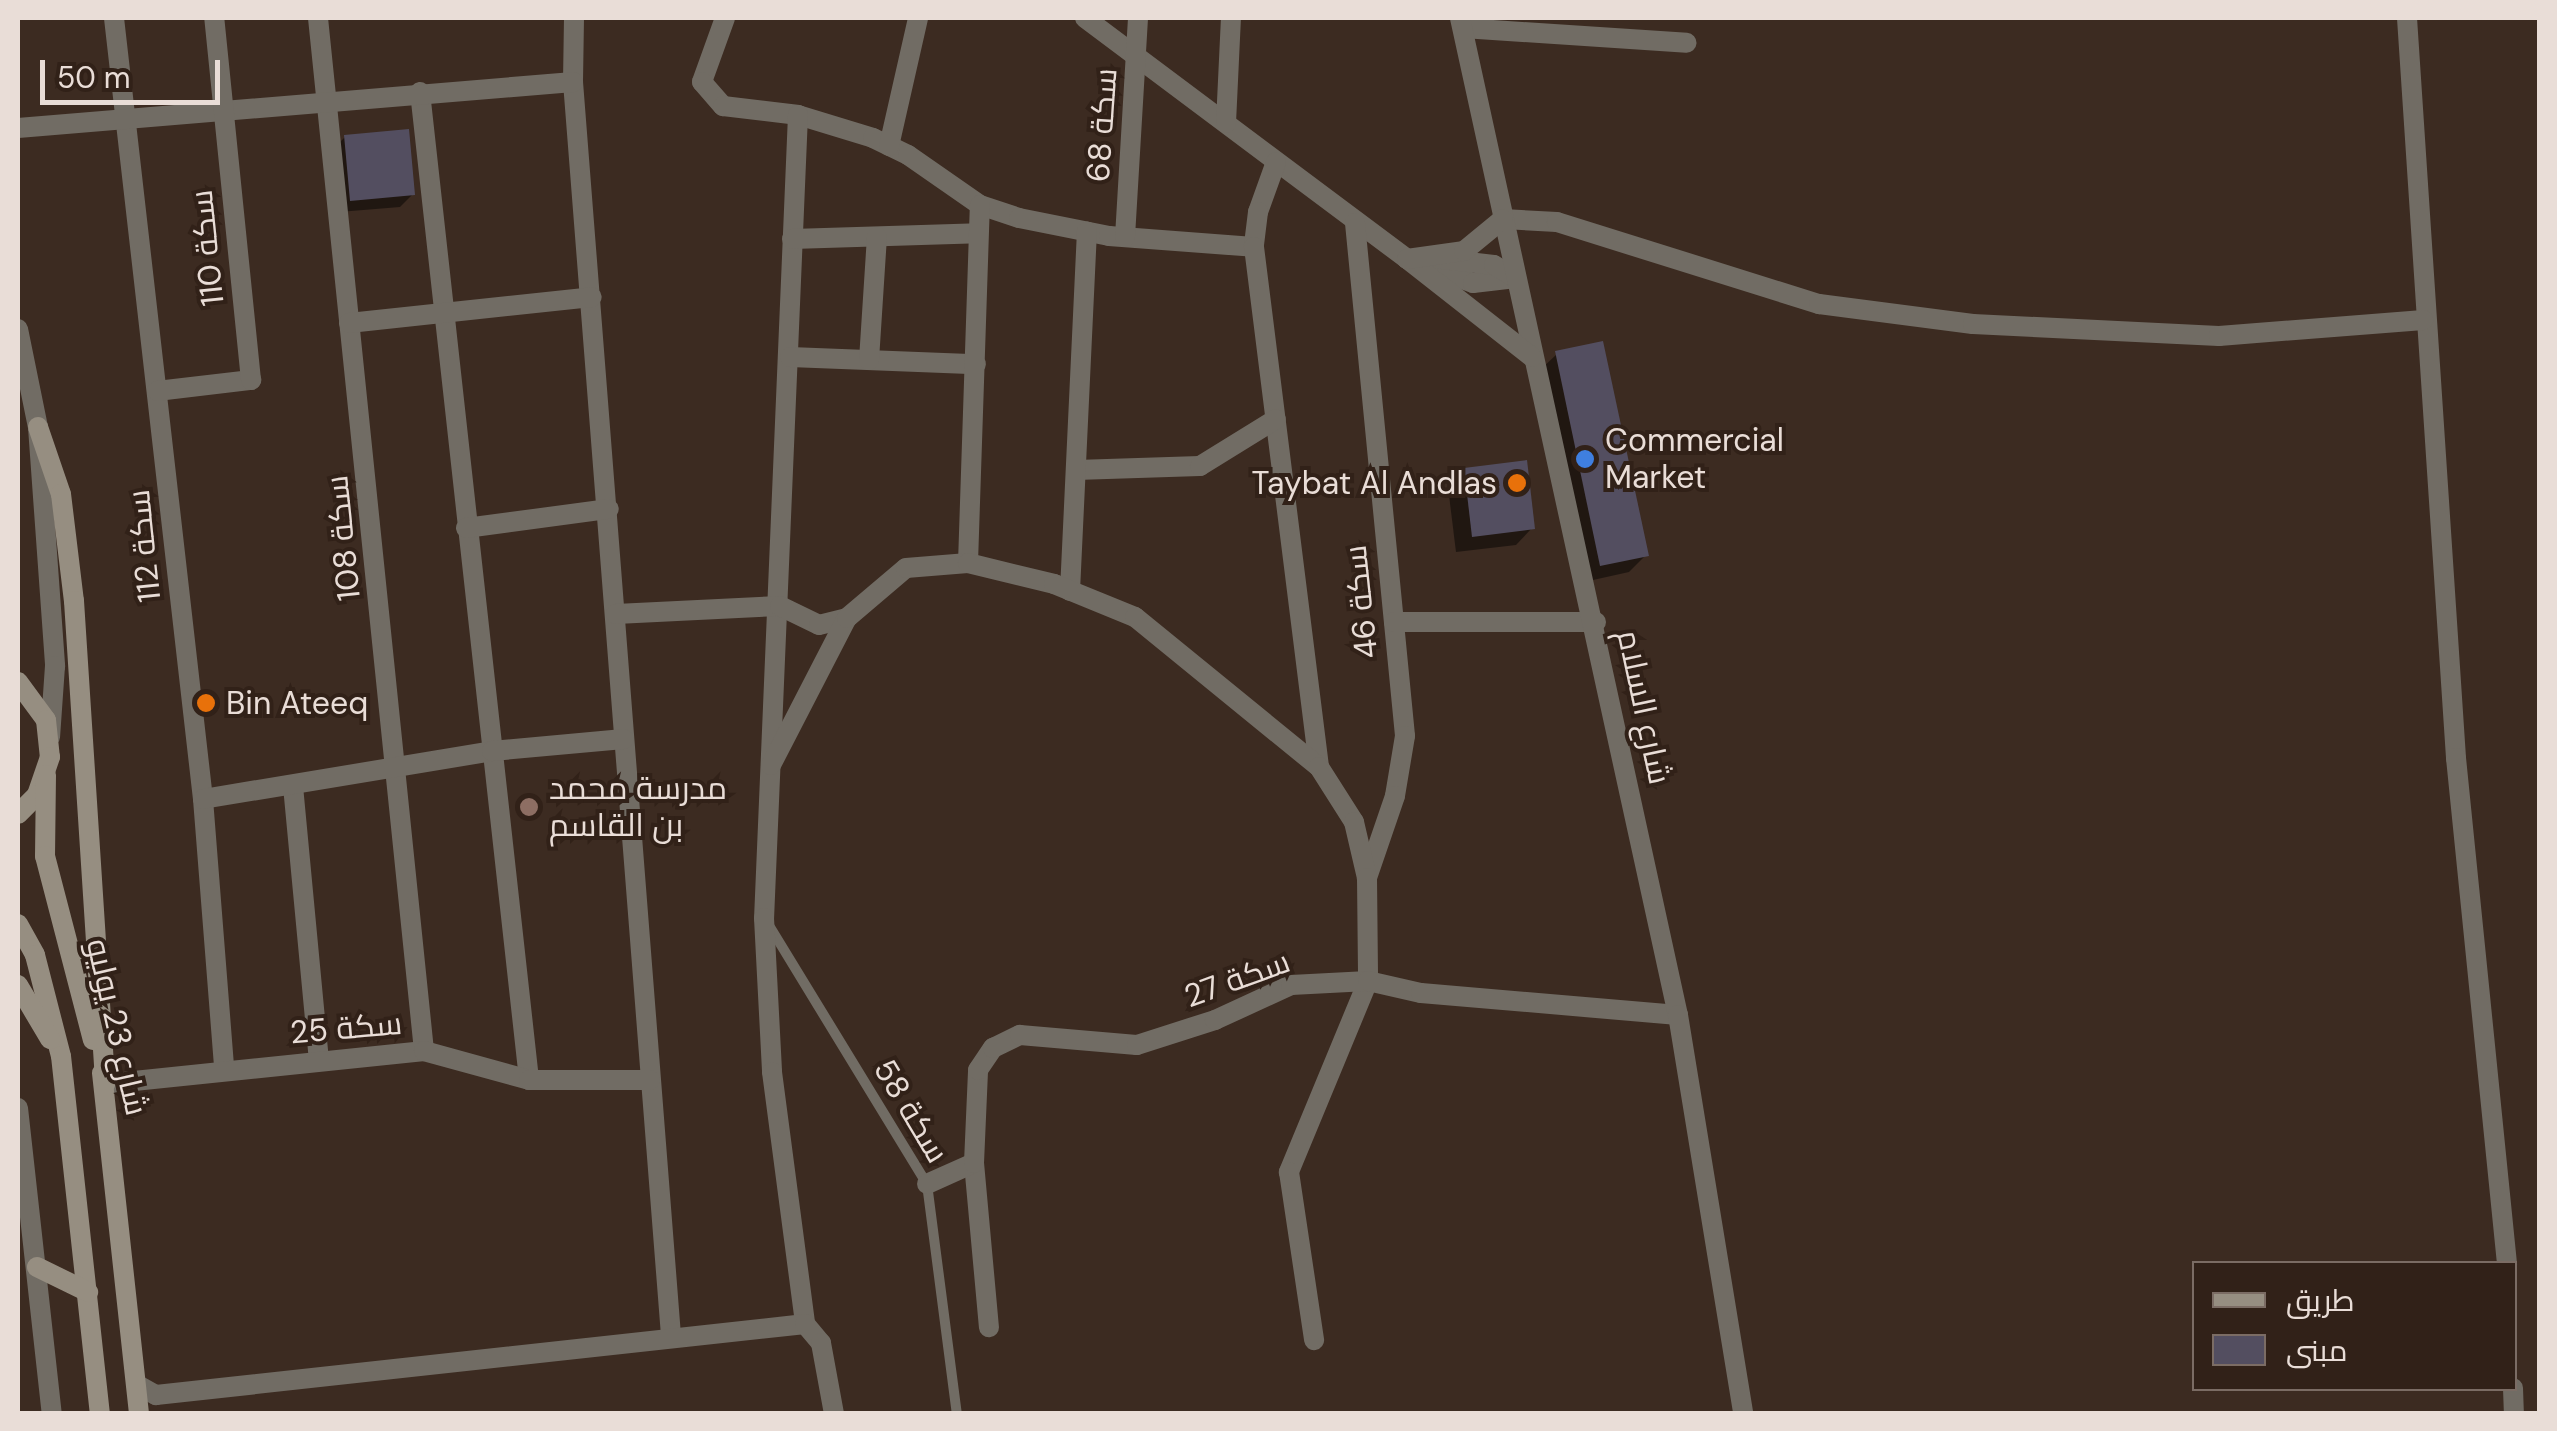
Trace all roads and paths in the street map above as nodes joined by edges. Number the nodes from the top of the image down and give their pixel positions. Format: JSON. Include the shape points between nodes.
{"nodes":[{"id":1,"x":114,"y":18,"type":"edge"},
{"id":2,"x":214,"y":18,"type":"edge"},
{"id":3,"x":318,"y":18,"type":"edge"},
{"id":4,"x":574,"y":18,"type":"edge"},
{"id":5,"x":724,"y":18,"type":"edge"},
{"id":6,"x":918,"y":18,"type":"edge"},
{"id":7,"x":1085,"y":18,"type":"edge"},
{"id":8,"x":1138,"y":18,"type":"edge"},
{"id":9,"x":1231,"y":18,"type":"edge"},
{"id":10,"x":2407,"y":18,"type":"edge"},
{"id":11,"x":1461,"y":23,"type":"edge"},
{"id":12,"x":1686,"y":43,"type":"dead end"},
{"id":13,"x":1137,"y":58,"type":"junction"},
{"id":14,"x":573,"y":82,"type":"junction"},
{"id":15,"x":420,"y":92,"type":"junction"},
{"id":16,"x":324,"y":102,"type":"junction"},
{"id":17,"x":224,"y":112,"type":"junction"},
{"id":18,"x":798,"y":115,"type":"junction"},
{"id":19,"x":124,"y":119,"type":"junction"},
{"id":20,"x":1226,"y":123,"type":"junction"},
{"id":21,"x":18,"y":128,"type":"edge"},
{"id":22,"x":889,"y":146,"type":"junction"},
{"id":23,"x":1276,"y":162,"type":"junction"},
{"id":24,"x":980,"y":205,"type":"junction"},
{"id":25,"x":1503,"y":219,"type":"junction"},
{"id":26,"x":1355,"y":224,"type":"junction"},
{"id":27,"x":1087,"y":231,"type":"junction"},
{"id":28,"x":978,"y":233,"type":"junction"},
{"id":29,"x":877,"y":236,"type":"junction"},
{"id":30,"x":1125,"y":237,"type":"junction"},
{"id":31,"x":792,"y":239,"type":"junction"},
{"id":32,"x":1254,"y":247,"type":"junction"},
{"id":33,"x":1439,"y":258,"type":"junction"},
{"id":34,"x":1407,"y":260,"type":"junction"},
{"id":35,"x":1516,"y":278,"type":"junction"},
{"id":36,"x":592,"y":297,"type":"junction"},
{"id":37,"x":440,"y":313,"type":"junction"},
{"id":38,"x":2424,"y":320,"type":"junction"},
{"id":39,"x":349,"y":324,"type":"junction"},
{"id":40,"x":18,"y":328,"type":"edge"},
{"id":41,"x":1532,"y":357,"type":"junction"},
{"id":42,"x":790,"y":358,"type":"junction"},
{"id":43,"x":869,"y":360,"type":"junction"},
{"id":44,"x":976,"y":364,"type":"junction"},
{"id":45,"x":157,"y":391,"type":"junction"},
{"id":46,"x":1276,"y":419,"type":"junction"},
{"id":47,"x":38,"y":426,"type":"junction"},
{"id":48,"x":1076,"y":470,"type":"junction"},
{"id":49,"x":609,"y":509,"type":"junction"},
{"id":50,"x":466,"y":528,"type":"junction"},
{"id":51,"x":968,"y":562,"type":"junction"},
{"id":52,"x":1070,"y":591,"type":"junction"},
{"id":53,"x":780,"y":606,"type":"junction"},
{"id":54,"x":616,"y":614,"type":"junction"},
{"id":55,"x":847,"y":618,"type":"junction"},
{"id":56,"x":1394,"y":622,"type":"junction"},
{"id":57,"x":1596,"y":622,"type":"junction"},
{"id":58,"x":18,"y":682,"type":"edge"},
{"id":59,"x":50,"y":738,"type":"junction"},
{"id":60,"x":623,"y":739,"type":"junction"},
{"id":61,"x":492,"y":751,"type":"junction"},
{"id":62,"x":771,"y":765,"type":"junction"},
{"id":63,"x":399,"y":767,"type":"junction"},
{"id":64,"x":1319,"y":767,"type":"junction"},
{"id":65,"x":46,"y":775,"type":"junction"},
{"id":66,"x":293,"y":786,"type":"junction"},
{"id":67,"x":202,"y":799,"type":"junction"},
{"id":68,"x":18,"y":814,"type":"edge"},
{"id":69,"x":1367,"y":878,"type":"junction"},
{"id":70,"x":764,"y":918,"type":"junction"},
{"id":71,"x":18,"y":924,"type":"edge"},
{"id":72,"x":1368,"y":981,"type":"junction"},
{"id":73,"x":18,"y":985,"type":"edge"},
{"id":74,"x":1678,"y":1015,"type":"junction"},
{"id":75,"x":424,"y":1052,"type":"junction"},
{"id":76,"x":61,"y":1056,"type":"junction"},
{"id":77,"x":319,"y":1060,"type":"junction"},
{"id":78,"x":224,"y":1068,"type":"junction"},
{"id":79,"x":529,"y":1080,"type":"junction"},
{"id":80,"x":650,"y":1080,"type":"junction"},
{"id":81,"x":105,"y":1084,"type":"junction"},
{"id":82,"x":18,"y":1108,"type":"edge"},
{"id":83,"x":974,"y":1163,"type":"junction"},
{"id":84,"x":928,"y":1184,"type":"junction"},
{"id":85,"x":2506,"y":1261,"type":"edge"},
{"id":86,"x":37,"y":1267,"type":"junction"},
{"id":87,"x":88,"y":1292,"type":"junction"},
{"id":88,"x":805,"y":1324,"type":"junction"},
{"id":89,"x":989,"y":1328,"type":"dead end"},
{"id":90,"x":671,"y":1335,"type":"junction"},
{"id":91,"x":1314,"y":1340,"type":"dead end"},
{"id":92,"x":136,"y":1384,"type":"junction"},
{"id":93,"x":156,"y":1396,"type":"junction"},
{"id":94,"x":139,"y":1413,"type":"edge"},
{"id":95,"x":52,"y":1414,"type":"edge"},
{"id":96,"x":100,"y":1414,"type":"edge"},
{"id":97,"x":834,"y":1414,"type":"edge"},
{"id":98,"x":957,"y":1414,"type":"edge"},
{"id":99,"x":1742,"y":1414,"type":"edge"}],
"edges":[{"from":1,"to":19,"type":"street","name":"سكة 112"},
{"from":2,"to":17,"type":"street","name":"سكة 110"},
{"from":3,"to":16,"type":"street","name":"سكة 108"},
{"from":4,"to":14,"type":"street"},
{"from":5,"to":18,"type":"street","via":[[702,82],[711,95],[723,106]]},
{"from":6,"to":22,"type":"street"},
{"from":7,"to":13,"type":"street"},
{"from":8,"to":13,"type":"street","name":"سكة 68"},
{"from":9,"to":20,"type":"street"},
{"from":10,"to":38,"type":"street"},
{"from":11,"to":12,"type":"street"},
{"from":11,"to":25,"type":"street","name":"شارع السلام"},
{"from":13,"to":20,"type":"street"},
{"from":13,"to":30,"type":"street","name":"سكة 68"},
{"from":14,"to":15,"type":"street"},
{"from":14,"to":36,"type":"street"},
{"from":15,"to":16,"type":"street"},
{"from":15,"to":37,"type":"street"},
{"from":16,"to":17,"type":"street"},
{"from":16,"to":39,"type":"street","name":"سكة 108"},
{"from":17,"to":19,"type":"street"},
{"from":17,"to":45,"type":"street","name":"سكة 110","via":[[251,380]]},
{"from":18,"to":22,"type":"street"},
{"from":18,"to":31,"type":"street"},
{"from":19,"to":21,"type":"street"},
{"from":19,"to":45,"type":"street","name":"سكة 112"},
{"from":20,"to":23,"type":"street"},
{"from":22,"to":24,"type":"street"},
{"from":23,"to":26,"type":"street"},
{"from":23,"to":32,"type":"street"},
{"from":24,"to":27,"type":"street"},
{"from":24,"to":28,"type":"street"},
{"from":25,"to":33,"type":"street","via":[[1464,251]]},
{"from":25,"to":35,"type":"street","name":"شارع السلام"},
{"from":25,"to":38,"type":"street","via":[[1557,222],[1818,304],[1974,324],[2219,336]]},
{"from":26,"to":34,"type":"street"},
{"from":26,"to":56,"type":"street","name":"سكة 46"},
{"from":27,"to":30,"type":"street"},
{"from":27,"to":48,"type":"street"},
{"from":28,"to":29,"type":"street"},
{"from":28,"to":44,"type":"street"},
{"from":29,"to":31,"type":"street"},
{"from":29,"to":43,"type":"street"},
{"from":30,"to":32,"type":"street"},
{"from":31,"to":42,"type":"street"},
{"from":32,"to":46,"type":"street"},
{"from":33,"to":34,"type":"street"},
{"from":33,"to":35,"type":"street","via":[[1494,265]]},
{"from":34,"to":35,"type":"street","via":[[1473,283]]},
{"from":34,"to":41,"type":"street"},
{"from":35,"to":41,"type":"street","name":"شارع السلام"},
{"from":36,"to":37,"type":"street"},
{"from":36,"to":49,"type":"street"},
{"from":37,"to":39,"type":"street"},
{"from":37,"to":50,"type":"street"},
{"from":38,"to":85,"type":"street","via":[[2456,758]]},
{"from":39,"to":63,"type":"street","name":"سكة 108"},
{"from":40,"to":47,"type":"street"},
{"from":41,"to":57,"type":"street","name":"شارع السلام"},
{"from":42,"to":43,"type":"street"},
{"from":42,"to":53,"type":"street"},
{"from":43,"to":44,"type":"street"},
{"from":44,"to":51,"type":"street"},
{"from":45,"to":67,"type":"street","name":"سكة 112"},
{"from":46,"to":48,"type":"street","via":[[1200,466]]},
{"from":46,"to":64,"type":"street"},
{"from":47,"to":59,"type":"street","via":[[55,666]]},
{"from":47,"to":81,"type":"main road","via":[[60,494],[74,602]]},
{"from":48,"to":52,"type":"street"},
{"from":49,"to":50,"type":"street"},
{"from":49,"to":54,"type":"street"},
{"from":50,"to":61,"type":"street"},
{"from":51,"to":52,"type":"street"},
{"from":51,"to":55,"type":"street","via":[[906,568]]},
{"from":52,"to":64,"type":"street","via":[[1135,617]]},
{"from":53,"to":54,"type":"street"},
{"from":53,"to":55,"type":"street","via":[[804,622]]},
{"from":53,"to":62,"type":"street"},
{"from":54,"to":60,"type":"street"},
{"from":55,"to":62,"type":"street"},
{"from":56,"to":57,"type":"street"},
{"from":56,"to":69,"type":"street","name":"سكة 46","via":[[1405,736],[1390,814]]},
{"from":57,"to":74,"type":"street","name":"شارع السلام"},
{"from":58,"to":59,"type":"main road","via":[[38,704]]},
{"from":59,"to":65,"type":"main road","name":"شارع 23 يوليو"},
{"from":60,"to":61,"type":"street"},
{"from":60,"to":80,"type":"street"},
{"from":61,"to":63,"type":"street"},
{"from":61,"to":79,"type":"street"},
{"from":62,"to":70,"type":"street"},
{"from":63,"to":66,"type":"street"},
{"from":63,"to":75,"type":"street","name":"سكة 108"},
{"from":64,"to":69,"type":"street","via":[[1354,822]]},
{"from":65,"to":68,"type":"main road"},
{"from":65,"to":81,"type":"main road","name":"شارع 23 يوليو","via":[[45,856]]},
{"from":66,"to":67,"type":"street"},
{"from":66,"to":77,"type":"street"},
{"from":67,"to":78,"type":"street","name":"سكة 112"},
{"from":69,"to":72,"type":"street"},
{"from":70,"to":84,"type":"lane","name":"سكة 58"},
{"from":70,"to":88,"type":"street","via":[[772,1072]]},
{"from":71,"to":76,"type":"main road","name":"شارع 23 يوليو","via":[[36,955]]},
{"from":72,"to":74,"type":"street","name":"سكة 27","via":[[1421,993]]},
{"from":72,"to":83,"type":"street","name":"سكة 27","via":[[1291,985],[1216,1020],[1137,1045],[1004,1040],[978,1070]]},
{"from":72,"to":91,"type":"street","via":[[1289,1172]]},
{"from":73,"to":76,"type":"main road"},
{"from":74,"to":99,"type":"street","name":"شارع السلام"},
{"from":75,"to":77,"type":"street","name":"سكة 25"},
{"from":75,"to":79,"type":"street","name":"سكة 25"},
{"from":76,"to":87,"type":"main road","name":"شارع 23 يوليو"},
{"from":77,"to":78,"type":"street","name":"سكة 25"},
{"from":78,"to":81,"type":"street","name":"سكة 25"},
{"from":79,"to":80,"type":"street","name":"سكة 25"},
{"from":80,"to":90,"type":"street"},
{"from":81,"to":92,"type":"main road","name":"شارع 23 يوليو"},
{"from":82,"to":86,"type":"street"},
{"from":83,"to":84,"type":"street"},
{"from":83,"to":89,"type":"street"},
{"from":84,"to":98,"type":"lane","name":"سكة 58"},
{"from":86,"to":87,"type":"main road"},
{"from":86,"to":95,"type":"street"},
{"from":87,"to":96,"type":"main road","name":"شارع 23 يوليو"},
{"from":88,"to":90,"type":"street"},
{"from":88,"to":97,"type":"street","via":[[821,1343]]},
{"from":90,"to":93,"type":"street"},
{"from":92,"to":93,"type":"street"},
{"from":92,"to":94,"type":"main road","name":"شارع 23 يوليو"},
{"from":93,"to":94,"type":"street"}]}
